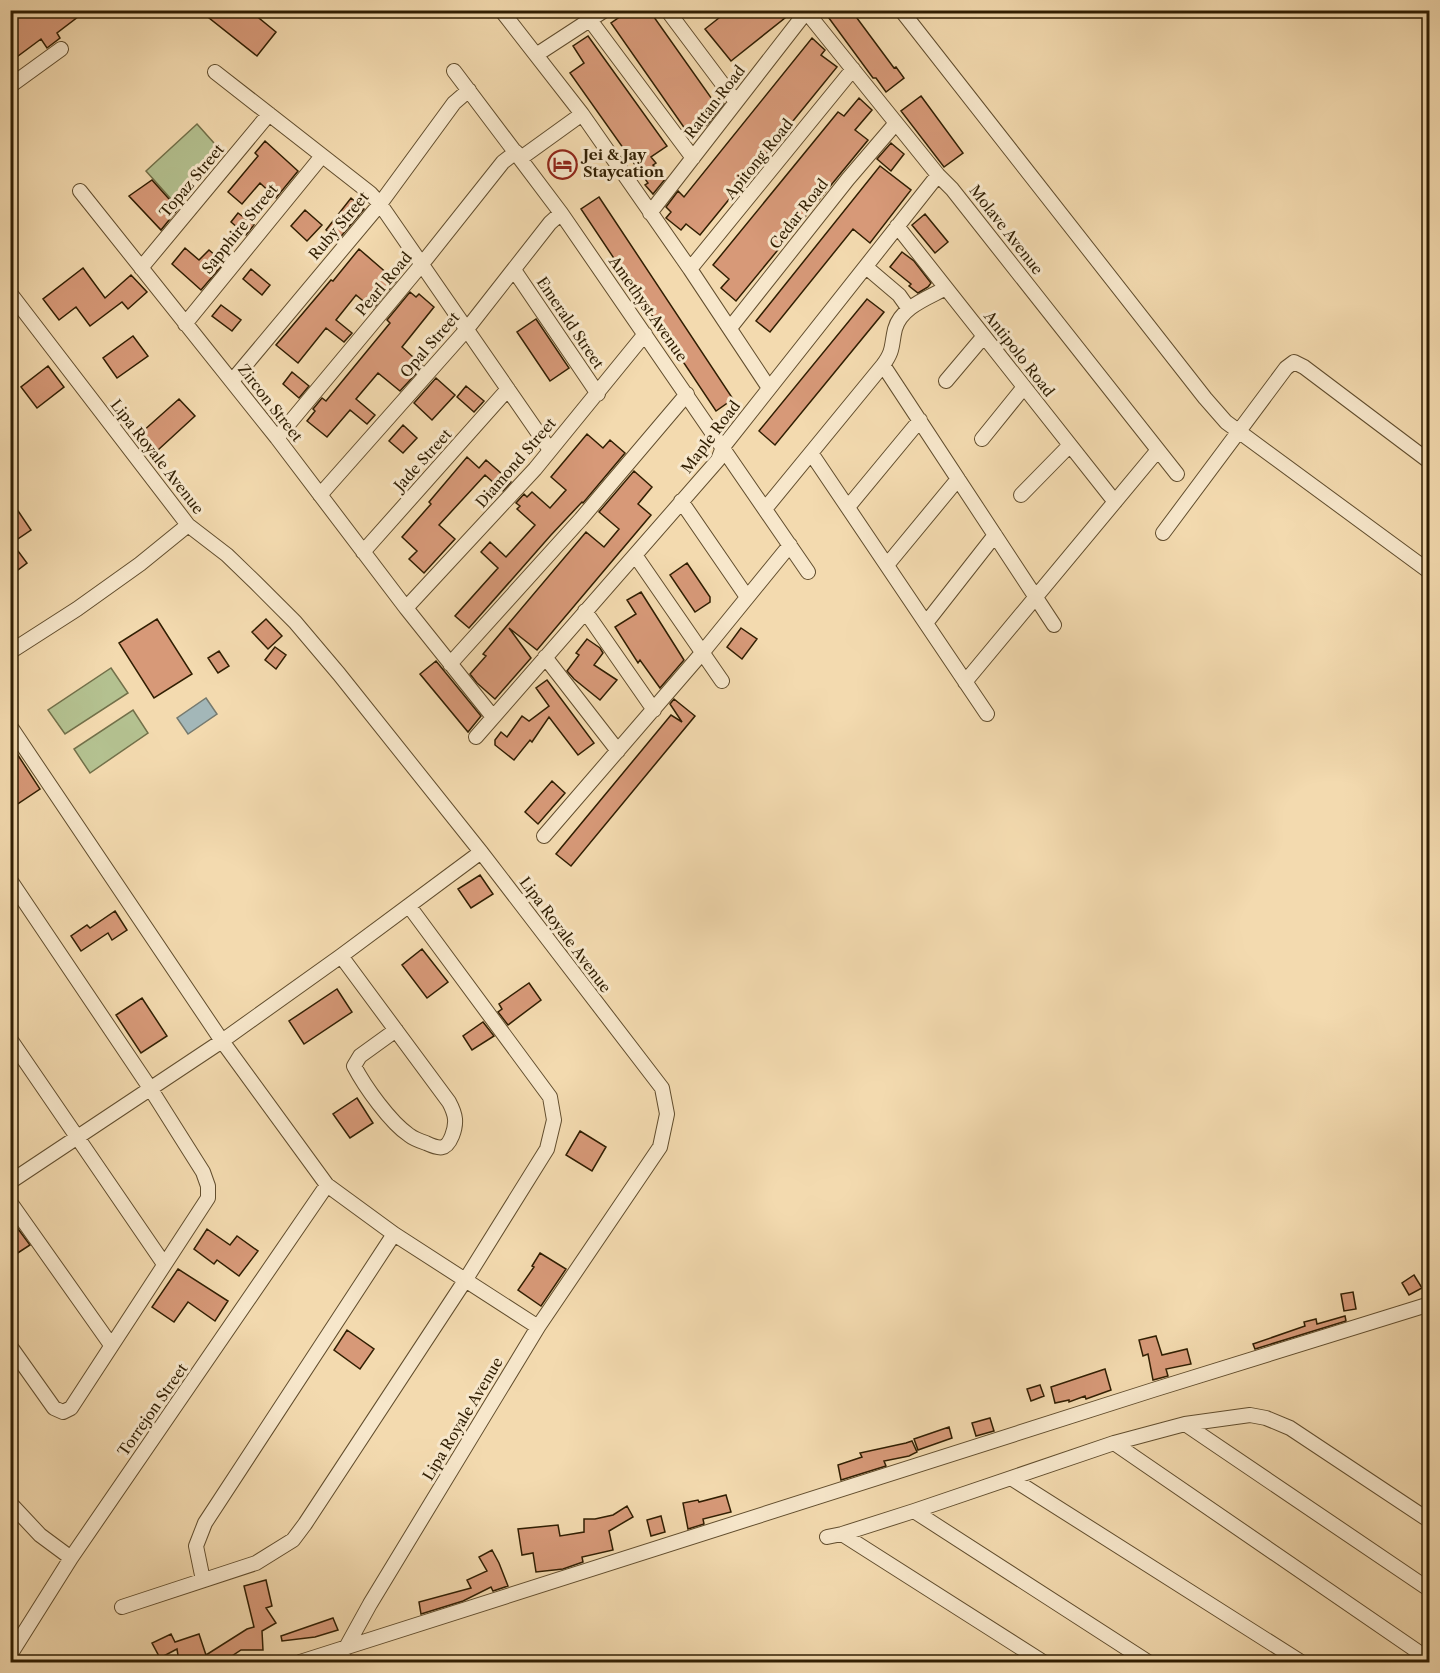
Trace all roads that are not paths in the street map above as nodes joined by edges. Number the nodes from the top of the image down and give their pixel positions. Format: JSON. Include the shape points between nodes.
{"nodes":[{"id":1,"x":501,"y":10,"type":"edge"},
{"id":2,"x":605,"y":10,"type":"edge"},
{"id":3,"x":667,"y":10,"type":"edge"},
{"id":4,"x":901,"y":10,"type":"edge"},
{"id":5,"x":805,"y":11,"type":"edge"},
{"id":6,"x":590,"y":20,"type":"junction"},
{"id":7,"x":61,"y":49,"type":"dead end"},
{"id":8,"x":536,"y":55,"type":"junction"},
{"id":9,"x":853,"y":69,"type":"junction"},
{"id":10,"x":454,"y":70,"type":"dead end"},
{"id":11,"x":215,"y":72,"type":"dead end"},
{"id":12,"x":10,"y":86,"type":"edge"},
{"id":13,"x":469,"y":90,"type":"junction"},
{"id":14,"x":736,"y":102,"type":"junction"},
{"id":15,"x":269,"y":114,"type":"junction"},
{"id":16,"x":582,"y":114,"type":"junction"},
{"id":17,"x":896,"y":123,"type":"junction"},
{"id":18,"x":518,"y":155,"type":"junction"},
{"id":19,"x":321,"y":156,"type":"junction"},
{"id":20,"x":693,"y":158,"type":"junction"},
{"id":21,"x":938,"y":175,"type":"junction"},
{"id":22,"x":80,"y":191,"type":"dead end"},
{"id":23,"x":380,"y":204,"type":"junction"},
{"id":24,"x":561,"y":213,"type":"junction"},
{"id":25,"x":650,"y":213,"type":"junction"},
{"id":26,"x":897,"y":226,"type":"junction"},
{"id":27,"x":422,"y":264,"type":"junction"},
{"id":28,"x":866,"y":267,"type":"junction"},
{"id":29,"x":141,"y":268,"type":"junction"},
{"id":30,"x":690,"y":269,"type":"junction"},
{"id":31,"x":514,"y":270,"type":"junction"},
{"id":32,"x":946,"y":288,"type":"junction"},
{"id":33,"x":10,"y":293,"type":"edge"},
{"id":34,"x":909,"y":309,"type":"junction"},
{"id":35,"x":185,"y":324,"type":"junction"},
{"id":36,"x":730,"y":328,"type":"junction"},
{"id":37,"x":467,"y":329,"type":"junction"},
{"id":38,"x":645,"y":334,"type":"junction"},
{"id":39,"x":984,"y":336,"type":"junction"},
{"id":40,"x":883,"y":365,"type":"junction"},
{"id":41,"x":232,"y":381,"type":"junction"},
{"id":42,"x":946,"y":381,"type":"dead end"},
{"id":43,"x":1024,"y":387,"type":"junction"},
{"id":44,"x":769,"y":388,"type":"junction"},
{"id":45,"x":508,"y":389,"type":"junction"},
{"id":46,"x":598,"y":394,"type":"junction"},
{"id":47,"x":687,"y":394,"type":"junction"},
{"id":48,"x":920,"y":420,"type":"junction"},
{"id":49,"x":1238,"y":432,"type":"junction"},
{"id":50,"x":277,"y":438,"type":"junction"},
{"id":51,"x":982,"y":439,"type":"dead end"},
{"id":52,"x":1070,"y":445,"type":"junction"},
{"id":53,"x":723,"y":447,"type":"junction"},
{"id":54,"x":550,"y":450,"type":"junction"},
{"id":55,"x":1158,"y":450,"type":"junction"},
{"id":56,"x":811,"y":453,"type":"junction"},
{"id":57,"x":1430,"y":462,"type":"edge"},
{"id":58,"x":1177,"y":474,"type":"dead end"},
{"id":59,"x":958,"y":479,"type":"junction"},
{"id":60,"x":320,"y":495,"type":"junction"},
{"id":61,"x":1021,"y":495,"type":"dead end"},
{"id":62,"x":681,"y":501,"type":"junction"},
{"id":63,"x":1115,"y":502,"type":"junction"},
{"id":64,"x":848,"y":507,"type":"junction"},
{"id":65,"x":765,"y":509,"type":"junction"},
{"id":66,"x":188,"y":525,"type":"junction"},
{"id":67,"x":1163,"y":533,"type":"dead end"},
{"id":68,"x":995,"y":535,"type":"junction"},
{"id":69,"x":790,"y":545,"type":"junction"},
{"id":70,"x":363,"y":552,"type":"junction"},
{"id":71,"x":635,"y":555,"type":"junction"},
{"id":72,"x":887,"y":565,"type":"junction"},
{"id":73,"x":808,"y":572,"type":"dead end"},
{"id":74,"x":1430,"y":572,"type":"edge"},
{"id":75,"x":747,"y":597,"type":"junction"},
{"id":76,"x":1036,"y":597,"type":"junction"},
{"id":77,"x":406,"y":608,"type":"junction"},
{"id":78,"x":585,"y":611,"type":"junction"},
{"id":79,"x":926,"y":623,"type":"junction"},
{"id":80,"x":1054,"y":626,"type":"dead end"},
{"id":81,"x":10,"y":652,"type":"edge"},
{"id":82,"x":702,"y":653,"type":"junction"},
{"id":83,"x":545,"y":657,"type":"junction"},
{"id":84,"x":450,"y":664,"type":"junction"},
{"id":85,"x":722,"y":681,"type":"dead end"},
{"id":86,"x":965,"y":682,"type":"junction"},
{"id":87,"x":654,"y":710,"type":"junction"},
{"id":88,"x":987,"y":714,"type":"dead end"},
{"id":89,"x":493,"y":717,"type":"junction"},
{"id":90,"x":10,"y":726,"type":"edge"},
{"id":91,"x":476,"y":737,"type":"dead end"},
{"id":92,"x":618,"y":751,"type":"junction"},
{"id":93,"x":544,"y":836,"type":"dead end"},
{"id":94,"x":481,"y":852,"type":"junction"},
{"id":95,"x":10,"y":880,"type":"edge"},
{"id":96,"x":409,"y":906,"type":"junction"},
{"id":97,"x":341,"y":956,"type":"junction"},
{"id":98,"x":396,"y":1030,"type":"junction"},
{"id":99,"x":10,"y":1038,"type":"edge"},
{"id":100,"x":222,"y":1041,"type":"junction"},
{"id":101,"x":150,"y":1089,"type":"junction"},
{"id":102,"x":77,"y":1137,"type":"junction"},
{"id":103,"x":10,"y":1182,"type":"edge"},
{"id":104,"x":327,"y":1185,"type":"junction"},
{"id":105,"x":10,"y":1202,"type":"edge"},
{"id":106,"x":394,"y":1234,"type":"junction"},
{"id":107,"x":164,"y":1264,"type":"junction"},
{"id":108,"x":466,"y":1279,"type":"junction"},
{"id":109,"x":1430,"y":1304,"type":"edge"},
{"id":110,"x":538,"y":1327,"type":"junction"},
{"id":111,"x":111,"y":1345,"type":"junction"},
{"id":112,"x":10,"y":1346,"type":"edge"},
{"id":113,"x":1185,"y":1424,"type":"junction"},
{"id":114,"x":1114,"y":1443,"type":"junction"},
{"id":115,"x":1011,"y":1478,"type":"junction"},
{"id":116,"x":10,"y":1503,"type":"edge"},
{"id":117,"x":914,"y":1511,"type":"junction"},
{"id":118,"x":1430,"y":1521,"type":"edge"},
{"id":119,"x":842,"y":1534,"type":"junction"},
{"id":120,"x":826,"y":1537,"type":"dead end"},
{"id":121,"x":71,"y":1558,"type":"junction"},
{"id":122,"x":203,"y":1580,"type":"junction"},
{"id":123,"x":1430,"y":1590,"type":"edge"},
{"id":124,"x":122,"y":1607,"type":"dead end"},
{"id":125,"x":346,"y":1648,"type":"junction"},
{"id":126,"x":10,"y":1655,"type":"edge"},
{"id":127,"x":1430,"y":1660,"type":"edge"},
{"id":128,"x":300,"y":1662,"type":"edge"},
{"id":129,"x":338,"y":1662,"type":"edge"},
{"id":130,"x":1043,"y":1662,"type":"edge"},
{"id":131,"x":1148,"y":1662,"type":"edge"},
{"id":132,"x":1298,"y":1662,"type":"edge"}],
"edges":[{"from":1,"to":8,"type":"street"},
{"from":2,"to":6,"type":"street"},
{"from":3,"to":14,"type":"street"},
{"from":4,"to":49,"type":"street","via":[[1205,398]]},
{"from":5,"to":9,"type":"street","name":"Molave Avenue"},
{"from":5,"to":14,"type":"street","name":"Rattan Road"},
{"from":6,"to":8,"type":"street"},
{"from":6,"to":20,"type":"street"},
{"from":7,"to":12,"type":"street"},
{"from":8,"to":16,"type":"street"},
{"from":9,"to":17,"type":"street","name":"Molave Avenue"},
{"from":9,"to":30,"type":"street","name":"Apitong Road"},
{"from":10,"to":13,"type":"street","name":"Amethyst Avenue"},
{"from":11,"to":15,"type":"street"},
{"from":13,"to":18,"type":"street","name":"Amethyst Avenue"},
{"from":13,"to":23,"type":"street","name":"Ruby Street","via":[[454,103]]},
{"from":14,"to":20,"type":"street","name":"Rattan Road"},
{"from":15,"to":19,"type":"street"},
{"from":15,"to":29,"type":"street","name":"Topaz Street"},
{"from":16,"to":18,"type":"street","name":"Pearl Road"},
{"from":16,"to":25,"type":"street"},
{"from":17,"to":21,"type":"street","name":"Molave Avenue"},
{"from":17,"to":36,"type":"street","name":"Cedar Road"},
{"from":18,"to":24,"type":"street","name":"Amethyst Avenue"},
{"from":18,"to":27,"type":"street","name":"Pearl Road","via":[[503,162]]},
{"from":19,"to":23,"type":"street"},
{"from":19,"to":35,"type":"street","name":"Sapphire Street"},
{"from":20,"to":25,"type":"street","name":"Rattan Road"},
{"from":21,"to":26,"type":"street","name":"Maple Road"},
{"from":21,"to":55,"type":"street","name":"Molave Avenue"},
{"from":22,"to":29,"type":"street","name":"Zircon Street"},
{"from":23,"to":27,"type":"street"},
{"from":23,"to":41,"type":"street","name":"Ruby Street"},
{"from":24,"to":31,"type":"street","name":"Opal Street"},
{"from":24,"to":38,"type":"street","name":"Amethyst Avenue"},
{"from":25,"to":30,"type":"street"},
{"from":26,"to":28,"type":"street","name":"Maple Road"},
{"from":26,"to":32,"type":"street","name":"Antipolo Road"},
{"from":27,"to":37,"type":"street"},
{"from":27,"to":50,"type":"street","name":"Pearl Road"},
{"from":28,"to":34,"type":"street","via":[[899,295]]},
{"from":28,"to":44,"type":"street","name":"Maple Road"},
{"from":29,"to":35,"type":"street","name":"Zircon Street"},
{"from":30,"to":36,"type":"street"},
{"from":31,"to":37,"type":"street","name":"Opal Street"},
{"from":31,"to":46,"type":"street","name":"Emerald Street"},
{"from":32,"to":34,"type":"street"},
{"from":32,"to":39,"type":"street","name":"Antipolo Road"},
{"from":33,"to":66,"type":"street","name":"Lipa Royale Avenue"},
{"from":34,"to":40,"type":"street","via":[[896,327],[891,354]]},
{"from":35,"to":41,"type":"street","name":"Zircon Street"},
{"from":36,"to":44,"type":"street"},
{"from":37,"to":45,"type":"street"},
{"from":37,"to":60,"type":"street","name":"Opal Street"},
{"from":38,"to":46,"type":"street","name":"Diamond Street"},
{"from":38,"to":47,"type":"street","name":"Amethyst Avenue"},
{"from":39,"to":42,"type":"street"},
{"from":39,"to":43,"type":"street","name":"Antipolo Road"},
{"from":40,"to":48,"type":"street"},
{"from":40,"to":56,"type":"street"},
{"from":41,"to":50,"type":"street","name":"Zircon Street"},
{"from":43,"to":51,"type":"street"},
{"from":43,"to":52,"type":"street","name":"Antipolo Road"},
{"from":44,"to":53,"type":"street","name":"Maple Road"},
{"from":45,"to":54,"type":"street"},
{"from":45,"to":70,"type":"street","name":"Jade Street"},
{"from":46,"to":54,"type":"street","name":"Diamond Street"},
{"from":47,"to":53,"type":"street","name":"Amethyst Avenue"},
{"from":47,"to":84,"type":"street"},
{"from":48,"to":59,"type":"street"},
{"from":48,"to":64,"type":"street"},
{"from":49,"to":57,"type":"street","via":[[1294,362]]},
{"from":49,"to":67,"type":"street"},
{"from":49,"to":74,"type":"street"},
{"from":50,"to":60,"type":"street","name":"Zircon Street"},
{"from":52,"to":61,"type":"street"},
{"from":52,"to":63,"type":"street","name":"Antipolo Road"},
{"from":53,"to":62,"type":"street","name":"Maple Road","via":[[718,460]]},
{"from":53,"to":65,"type":"street","name":"Amethyst Avenue"},
{"from":54,"to":77,"type":"street","name":"Diamond Street"},
{"from":55,"to":58,"type":"street","name":"Molave Avenue"},
{"from":55,"to":63,"type":"street"},
{"from":56,"to":64,"type":"street"},
{"from":56,"to":65,"type":"street"},
{"from":59,"to":68,"type":"street"},
{"from":59,"to":72,"type":"street"},
{"from":60,"to":70,"type":"street","name":"Zircon Street"},
{"from":62,"to":71,"type":"street","name":"Maple Road"},
{"from":62,"to":75,"type":"street"},
{"from":63,"to":76,"type":"street"},
{"from":64,"to":72,"type":"street"},
{"from":65,"to":69,"type":"street","name":"Amethyst Avenue"},
{"from":66,"to":81,"type":"street","via":[[86,603]]},
{"from":66,"to":94,"type":"street","name":"Lipa Royale Avenue","via":[[234,562],[295,622]]},
{"from":68,"to":76,"type":"street"},
{"from":68,"to":79,"type":"street"},
{"from":69,"to":73,"type":"street","name":"Amethyst Avenue"},
{"from":69,"to":75,"type":"street"},
{"from":70,"to":77,"type":"street","name":"Zircon Street"},
{"from":71,"to":78,"type":"street","name":"Maple Road"},
{"from":71,"to":82,"type":"street"},
{"from":72,"to":79,"type":"street"},
{"from":75,"to":82,"type":"street"},
{"from":76,"to":80,"type":"street"},
{"from":76,"to":86,"type":"street"},
{"from":77,"to":84,"type":"street","name":"Zircon Street"},
{"from":78,"to":83,"type":"street","name":"Maple Road"},
{"from":78,"to":87,"type":"street"},
{"from":79,"to":86,"type":"street"},
{"from":82,"to":85,"type":"street"},
{"from":82,"to":87,"type":"street"},
{"from":83,"to":89,"type":"street","name":"Maple Road"},
{"from":83,"to":92,"type":"street"},
{"from":84,"to":89,"type":"street","name":"Zircon Street"},
{"from":86,"to":88,"type":"street"},
{"from":87,"to":92,"type":"street"},
{"from":89,"to":91,"type":"street","name":"Maple Road"},
{"from":90,"to":100,"type":"street"},
{"from":92,"to":93,"type":"street"},
{"from":94,"to":96,"type":"street"},
{"from":94,"to":110,"type":"street","name":"Lipa Royale Avenue","via":[[662,1088],[667,1114],[660,1147]]},
{"from":95,"to":101,"type":"street"},
{"from":96,"to":97,"type":"street"},
{"from":96,"to":108,"type":"street","via":[[550,1097],[554,1120],[547,1149]]},
{"from":97,"to":98,"type":"street"},
{"from":97,"to":100,"type":"street"},
{"from":98,"to":98,"type":"street","via":[[455,1113],[456,1125],[444,1147],[437,1148],[411,1136],[397,1125],[354,1066],[360,1056]]},
{"from":99,"to":102,"type":"street"},
{"from":100,"to":101,"type":"street"},
{"from":100,"to":104,"type":"street"},
{"from":101,"to":102,"type":"street"},
{"from":101,"to":107,"type":"street","via":[[208,1186],[208,1198]]},
{"from":102,"to":103,"type":"street"},
{"from":102,"to":107,"type":"street"},
{"from":104,"to":106,"type":"street"},
{"from":104,"to":121,"type":"street","name":"Torrejon Street"},
{"from":105,"to":111,"type":"street"},
{"from":106,"to":108,"type":"street"},
{"from":106,"to":122,"type":"street","via":[[205,1524],[196,1546]]},
{"from":107,"to":111,"type":"street"},
{"from":108,"to":110,"type":"street"},
{"from":108,"to":122,"type":"street","via":[[293,1540],[256,1563]]},
{"from":109,"to":125,"type":"street"},
{"from":110,"to":125,"type":"street","name":"Lipa Royale Avenue"},
{"from":111,"to":112,"type":"street","via":[[71,1408],[63,1412],[54,1408]]},
{"from":113,"to":114,"type":"street"},
{"from":113,"to":118,"type":"street","via":[[1250,1415],[1266,1418],[1290,1428]]},
{"from":113,"to":123,"type":"street"},
{"from":114,"to":115,"type":"street"},
{"from":114,"to":127,"type":"street"},
{"from":115,"to":117,"type":"street"},
{"from":115,"to":132,"type":"street"},
{"from":116,"to":121,"type":"street","via":[[40,1535]]},
{"from":117,"to":119,"type":"street"},
{"from":117,"to":131,"type":"street"},
{"from":119,"to":120,"type":"street"},
{"from":119,"to":130,"type":"street"},
{"from":121,"to":126,"type":"street","name":"Torrejon Street"},
{"from":122,"to":124,"type":"street"},
{"from":125,"to":128,"type":"street"},
{"from":125,"to":129,"type":"street","name":"Lipa Royale Avenue"}]}
